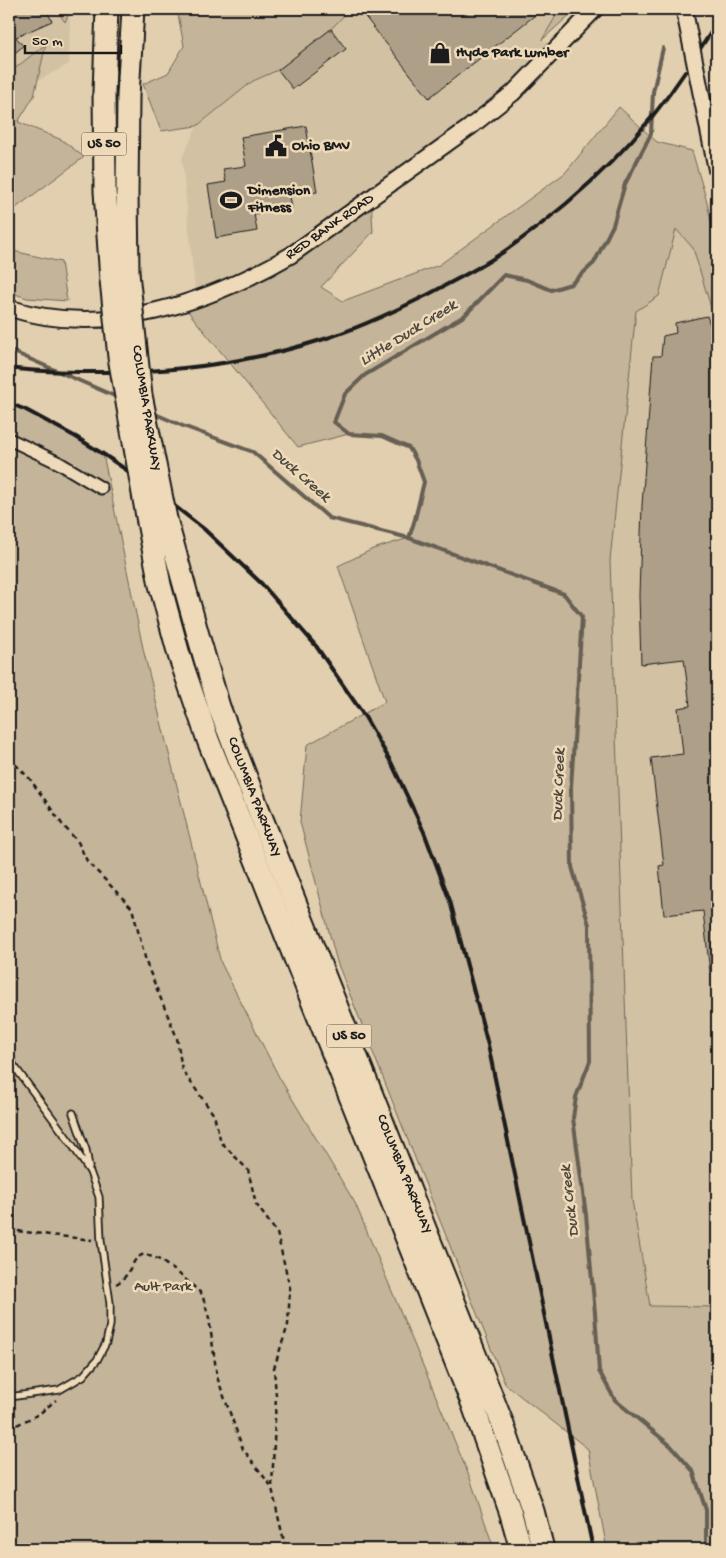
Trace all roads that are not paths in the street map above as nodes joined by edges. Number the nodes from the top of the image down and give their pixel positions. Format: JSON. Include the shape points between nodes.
{"nodes":[{"id":1,"x":107,"y":9,"type":"edge"},
{"id":2,"x":133,"y":9,"type":"edge"},
{"id":3,"x":595,"y":9,"type":"edge"},
{"id":4,"x":684,"y":9,"type":"edge"},
{"id":5,"x":717,"y":172,"type":"edge"},
{"id":6,"x":120,"y":276,"type":"junction"},
{"id":7,"x":9,"y":308,"type":"edge"},
{"id":8,"x":9,"y":439,"type":"edge"},
{"id":9,"x":101,"y":488,"type":"dead end"},
{"id":10,"x":157,"y":520,"type":"junction"},
{"id":11,"x":9,"y":1059,"type":"edge"},
{"id":12,"x":73,"y":1113,"type":"dead end"},
{"id":13,"x":90,"y":1172,"type":"junction"},
{"id":14,"x":9,"y":1397,"type":"edge"},
{"id":15,"x":521,"y":1549,"type":"edge"},
{"id":16,"x":543,"y":1549,"type":"edge"}],
"edges":[{"from":1,"to":6,"type":"highway","name":"COLUMBIA PARKWAY","number":"US 50","via":[[105,192]]},
{"from":2,"to":6,"type":"highway","name":"COLUMBIA PARKWAY","number":"US 50","via":[[127,194]]},
{"from":3,"to":7,"type":"street","name":"RED BANK ROAD","via":[[513,93],[484,116],[291,255],[261,273],[196,300],[127,316],[74,320]]},
{"from":4,"to":5,"type":"street","bridge":true},
{"from":6,"to":10,"type":"highway","name":"COLUMBIA PARKWAY","number":"US 50","bridge":true,"via":[[119,357]]},
{"from":8,"to":9,"type":"street"},
{"from":10,"to":15,"type":"highway","name":"COLUMBIA PARKWAY","number":"US 50","via":[[160,585],[179,655],[208,740],[473,1405]]},
{"from":10,"to":16,"type":"highway","name":"COLUMBIA PARKWAY","number":"US 50","via":[[195,626],[219,707],[502,1422]]},
{"from":11,"to":13,"type":"lane"},
{"from":12,"to":13,"type":"lane"},
{"from":13,"to":14,"type":"lane","via":[[98,1197],[108,1289],[110,1325],[106,1343],[83,1376],[59,1390]]}]}
